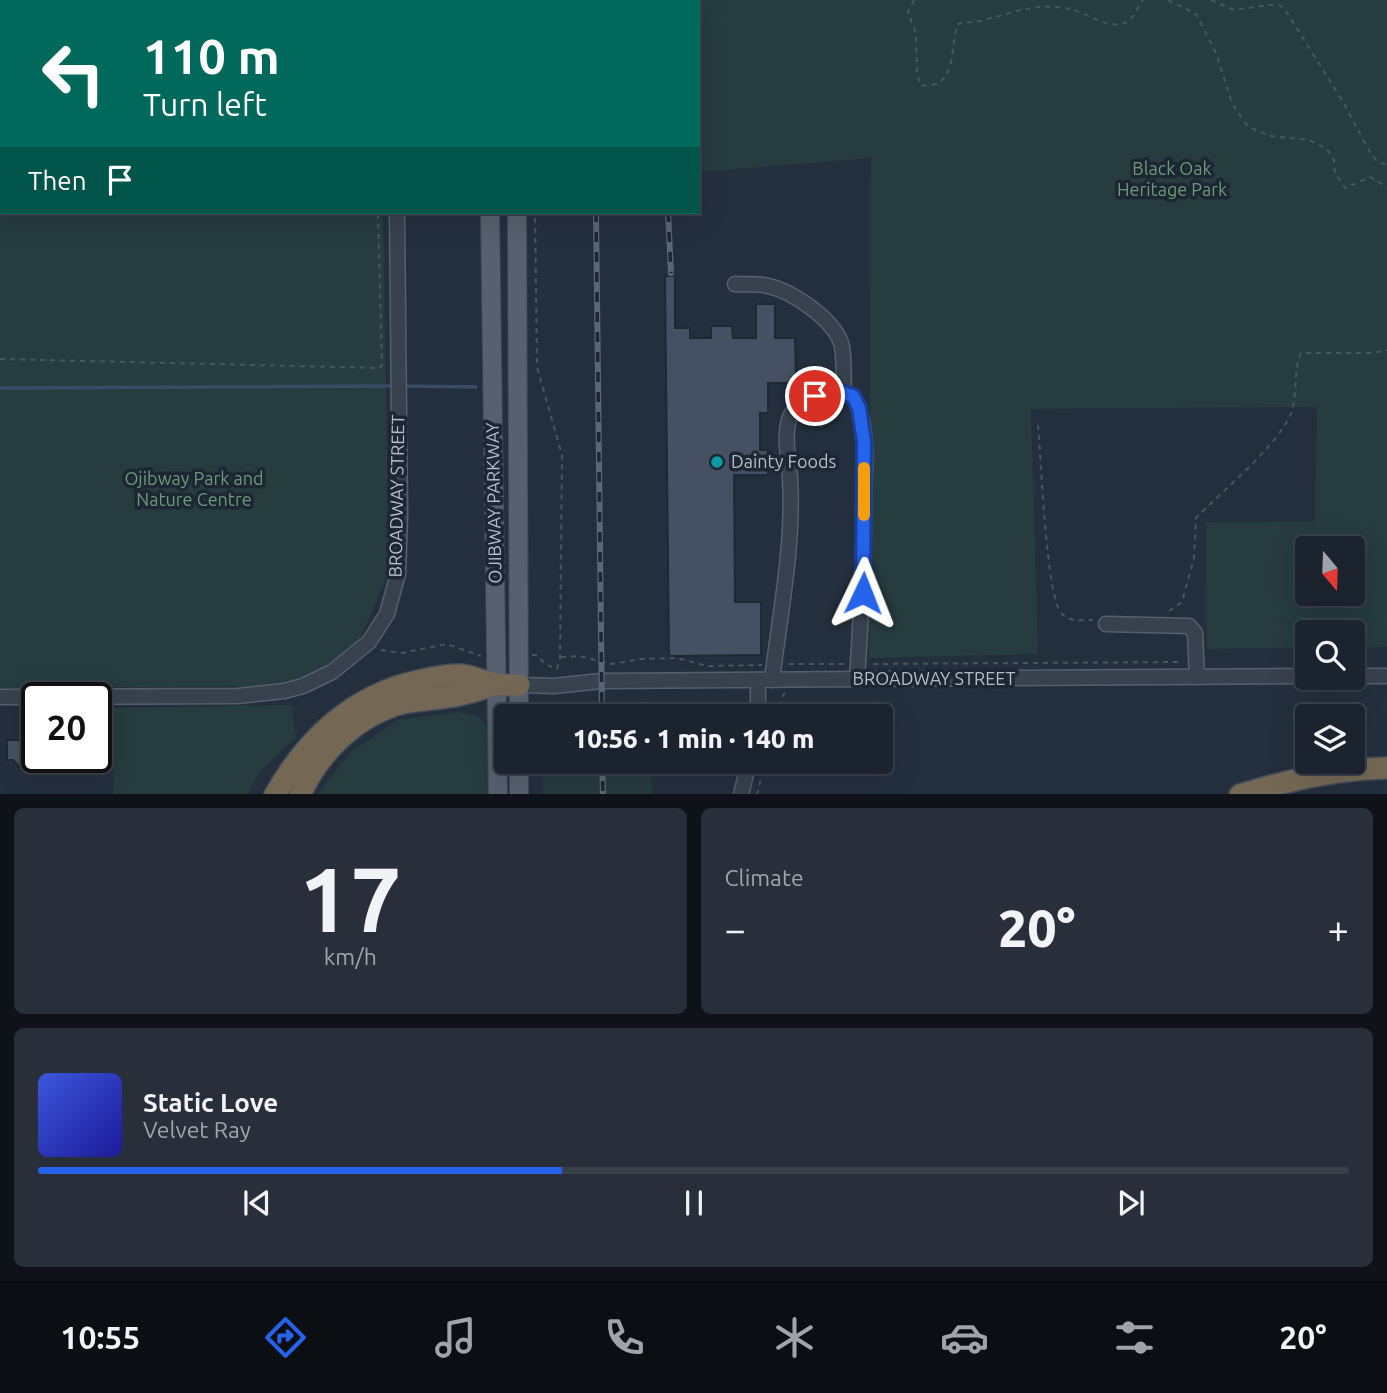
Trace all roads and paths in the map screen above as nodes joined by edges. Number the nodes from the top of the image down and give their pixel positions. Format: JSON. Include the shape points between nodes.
{"nodes":[{"id":1,"x":914,"y":0,"type":"edge"},
{"id":2,"x":1143,"y":0,"type":"edge"},
{"id":3,"x":1168,"y":0,"type":"edge"},
{"id":4,"x":1211,"y":0,"type":"edge"},
{"id":5,"x":1387,"y":166,"type":"edge"},
{"id":6,"x":1387,"y":187,"type":"edge"},
{"id":7,"x":378,"y":214,"type":"edge"},
{"id":8,"x":397,"y":214,"type":"edge"},
{"id":9,"x":490,"y":214,"type":"edge"},
{"id":10,"x":517,"y":214,"type":"edge"},
{"id":11,"x":735,"y":285,"type":"dead end"},
{"id":12,"x":1387,"y":350,"type":"edge"},
{"id":13,"x":0,"y":359,"type":"edge"},
{"id":14,"x":844,"y":393,"type":"junction"},
{"id":15,"x":1038,"y":425,"type":"dead end"},
{"id":16,"x":1099,"y":622,"type":"joint"},
{"id":17,"x":1162,"y":624,"type":"junction"},
{"id":18,"x":560,"y":657,"type":"dead end"},
{"id":19,"x":858,"y":664,"type":"junction"},
{"id":20,"x":774,"y":665,"type":"junction"},
{"id":21,"x":1197,"y":670,"type":"junction"},
{"id":22,"x":1295,"y":675,"type":"edge"},
{"id":23,"x":1365,"y":676,"type":"edge"},
{"id":24,"x":1387,"y":676,"type":"edge"},
{"id":25,"x":857,"y":679,"type":"junction"},
{"id":26,"x":765,"y":680,"type":"junction"},
{"id":27,"x":496,"y":685,"type":"junction"},
{"id":28,"x":519,"y":685,"type":"junction"},
{"id":29,"x":788,"y":692,"type":"dead end"},
{"id":30,"x":0,"y":697,"type":"edge"},
{"id":31,"x":519,"y":704,"type":"edge"},
{"id":32,"x":760,"y":704,"type":"edge"},
{"id":33,"x":780,"y":704,"type":"edge"},
{"id":34,"x":1384,"y":764,"type":"edge"},
{"id":35,"x":519,"y":774,"type":"edge"},
{"id":36,"x":746,"y":774,"type":"edge"},
{"id":37,"x":762,"y":774,"type":"edge"},
{"id":38,"x":275,"y":794,"type":"edge"},
{"id":39,"x":300,"y":794,"type":"edge"},
{"id":40,"x":498,"y":794,"type":"edge"},
{"id":41,"x":519,"y":794,"type":"edge"},
{"id":42,"x":741,"y":794,"type":"edge"},
{"id":43,"x":757,"y":794,"type":"edge"},
{"id":44,"x":1240,"y":794,"type":"edge"}],
"edges":[{"from":1,"to":2,"type":"path","via":[[908,12],[916,34],[916,71],[920,85],[929,86],[948,74],[958,24],[1037,6],[1070,9],[1124,24]]},
{"from":3,"to":6,"type":"path","via":[[1196,14],[1216,53],[1232,103],[1245,123],[1270,136],[1309,140],[1327,149],[1345,188],[1370,177]]},
{"from":4,"to":5,"type":"path","via":[[1234,9],[1277,4],[1284,8],[1371,154]]},
{"from":7,"to":13,"type":"path","via":[[380,368]]},
{"from":8,"to":30,"type":"street","name":"BROADWAY STREET","via":[[398,574],[387,614],[369,642],[332,672],[284,691],[238,696]]},
{"from":9,"to":27,"type":"main road","name":"OJIBWAY PARKWAY"},
{"from":10,"to":28,"type":"main road","name":"OJIBWAY PARKWAY"},
{"from":11,"to":14,"type":"street","via":[[768,285],[810,306],[830,325],[841,343]]},
{"from":12,"to":17,"type":"path","via":[[1301,354],[1290,416],[1272,443],[1196,518],[1194,558],[1182,602],[1165,615]]},
{"from":14,"to":19,"type":"street","via":[[853,396],[859,408],[864,442]]},
{"from":14,"to":20,"type":"street","via":[[815,396],[793,411],[787,427],[791,489],[788,558]]},
{"from":15,"to":16,"type":"path","via":[[1055,601],[1060,613],[1072,620]]},
{"from":16,"to":17,"type":"street"},
{"from":17,"to":21,"type":"street","via":[[1192,628]]},
{"from":18,"to":20,"type":"path","via":[[579,656],[612,664],[677,658],[707,666]]},
{"from":19,"to":20,"type":"path"},
{"from":19,"to":21,"type":"path"},
{"from":19,"to":25,"type":"street"},
{"from":20,"to":26,"type":"street"},
{"from":21,"to":22,"type":"street","name":"BROADWAY STREET"},
{"from":21,"to":25,"type":"street","name":"BROADWAY STREET"},
{"from":23,"to":24,"type":"street"},
{"from":25,"to":26,"type":"street","name":"BROADWAY STREET"},
{"from":26,"to":28,"type":"street","name":"BROADWAY STREET"},
{"from":26,"to":32,"type":"street"},
{"from":27,"to":28,"type":"highway"},
{"from":27,"to":38,"type":"highway","via":[[461,675],[409,683],[376,694],[319,735]]},
{"from":27,"to":39,"type":"highway","via":[[400,704],[372,715],[321,758]]},
{"from":27,"to":40,"type":"main road","name":"OJIBWAY PARKWAY"},
{"from":28,"to":31,"type":"main road","name":"OJIBWAY PARKWAY"},
{"from":29,"to":33,"type":"path"},
{"from":34,"to":44,"type":"highway"},
{"from":35,"to":41,"type":"main road"},
{"from":36,"to":42,"type":"street"},
{"from":37,"to":43,"type":"path"}]}
